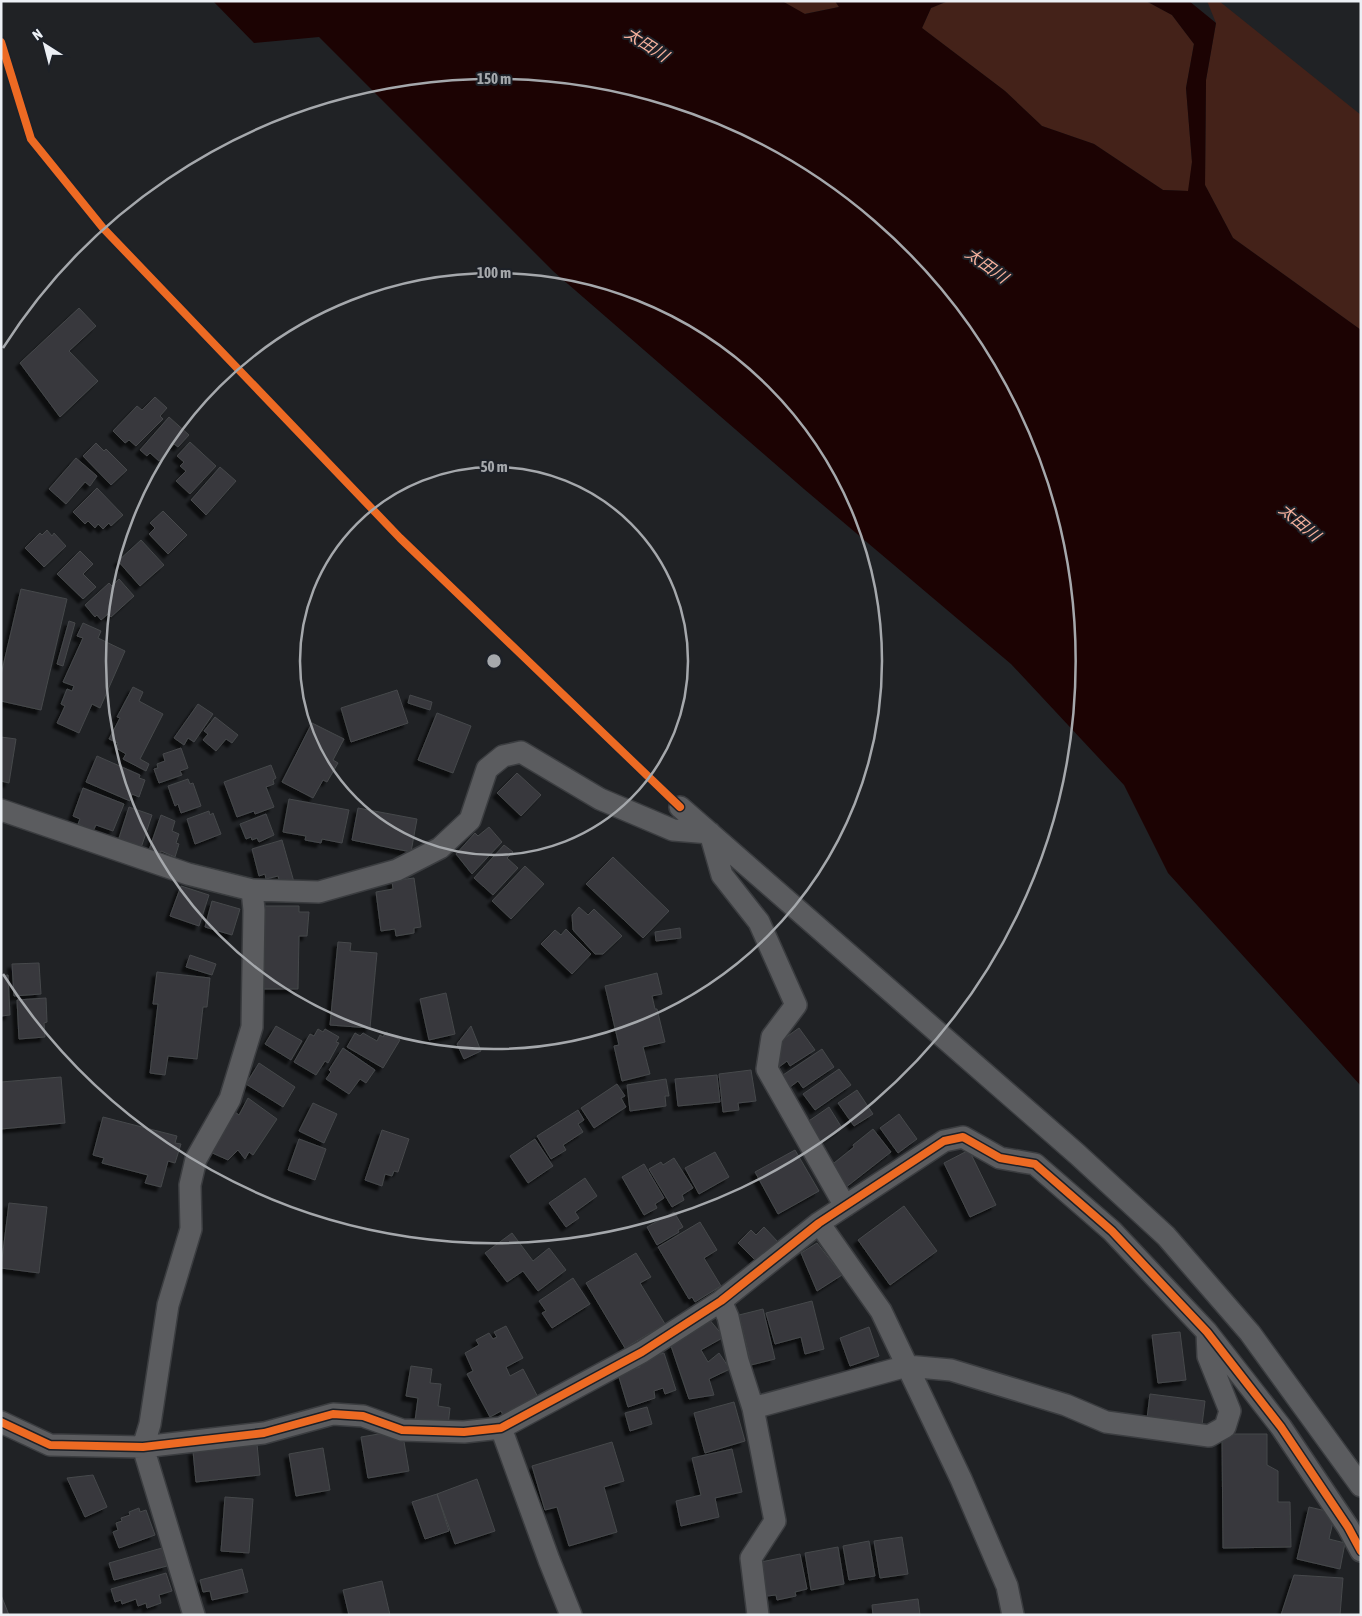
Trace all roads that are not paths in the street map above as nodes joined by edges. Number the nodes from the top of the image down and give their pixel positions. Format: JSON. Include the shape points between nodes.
{"nodes":[{"id":1,"x":680,"y":807,"type":"dead end"},
{"id":2,"x":1,"y":810,"type":"edge"},
{"id":3,"x":710,"y":833,"type":"junction"},
{"id":4,"x":252,"y":890,"type":"junction"},
{"id":5,"x":844,"y":1206,"type":"junction"},
{"id":6,"x":819,"y":1223,"type":"junction"},
{"id":7,"x":721,"y":1301,"type":"junction"},
{"id":8,"x":1207,"y":1332,"type":"junction"},
{"id":9,"x":907,"y":1366,"type":"junction"},
{"id":10,"x":753,"y":1408,"type":"junction"},
{"id":11,"x":1,"y":1422,"type":"edge"},
{"id":12,"x":501,"y":1428,"type":"junction"},
{"id":13,"x":143,"y":1447,"type":"junction"},
{"id":14,"x":1361,"y":1486,"type":"edge"},
{"id":15,"x":1361,"y":1551,"type":"edge"},
{"id":16,"x":194,"y":1615,"type":"edge"},
{"id":17,"x":571,"y":1615,"type":"edge"},
{"id":18,"x":758,"y":1615,"type":"edge"},
{"id":19,"x":1012,"y":1615,"type":"edge"}],
"edges":[{"from":1,"to":3,"type":"street"},
{"from":2,"to":4,"type":"street","via":[[188,874]]},
{"from":3,"to":4,"type":"street","via":[[673,830],[600,799],[521,752],[503,756],[487,769],[470,820],[440,848],[398,870],[319,892]]},
{"from":3,"to":5,"type":"street","via":[[722,875],[758,922],[796,1005],[772,1037],[767,1069]]},
{"from":3,"to":14,"type":"street","via":[[1077,1154],[1166,1236],[1250,1333]]},
{"from":4,"to":13,"type":"street","via":[[252,1027],[230,1099],[196,1159],[190,1185],[191,1229],[168,1305],[150,1424]]},
{"from":5,"to":6,"type":"street"},
{"from":5,"to":8,"type":"street","via":[[944,1141],[964,1136],[1000,1158],[1035,1164],[1112,1231]]},
{"from":6,"to":7,"type":"street"},
{"from":6,"to":9,"type":"street","via":[[881,1311]]},
{"from":7,"to":10,"type":"street"},
{"from":7,"to":12,"type":"street","via":[[642,1352]]},
{"from":8,"to":9,"type":"street","via":[[1208,1356],[1230,1411],[1226,1427],[1209,1436],[1106,1422],[1066,1405],[951,1370]]},
{"from":8,"to":15,"type":"street","via":[[1280,1427]]},
{"from":9,"to":10,"type":"street"},
{"from":9,"to":19,"type":"street","via":[[1003,1577]]},
{"from":10,"to":18,"type":"street","via":[[775,1522],[751,1558]]},
{"from":11,"to":13,"type":"street","via":[[50,1446]]},
{"from":12,"to":13,"type":"street","via":[[464,1432],[402,1430],[363,1416],[333,1414],[264,1433]]},
{"from":12,"to":17,"type":"street"},
{"from":13,"to":16,"type":"street"}]}
